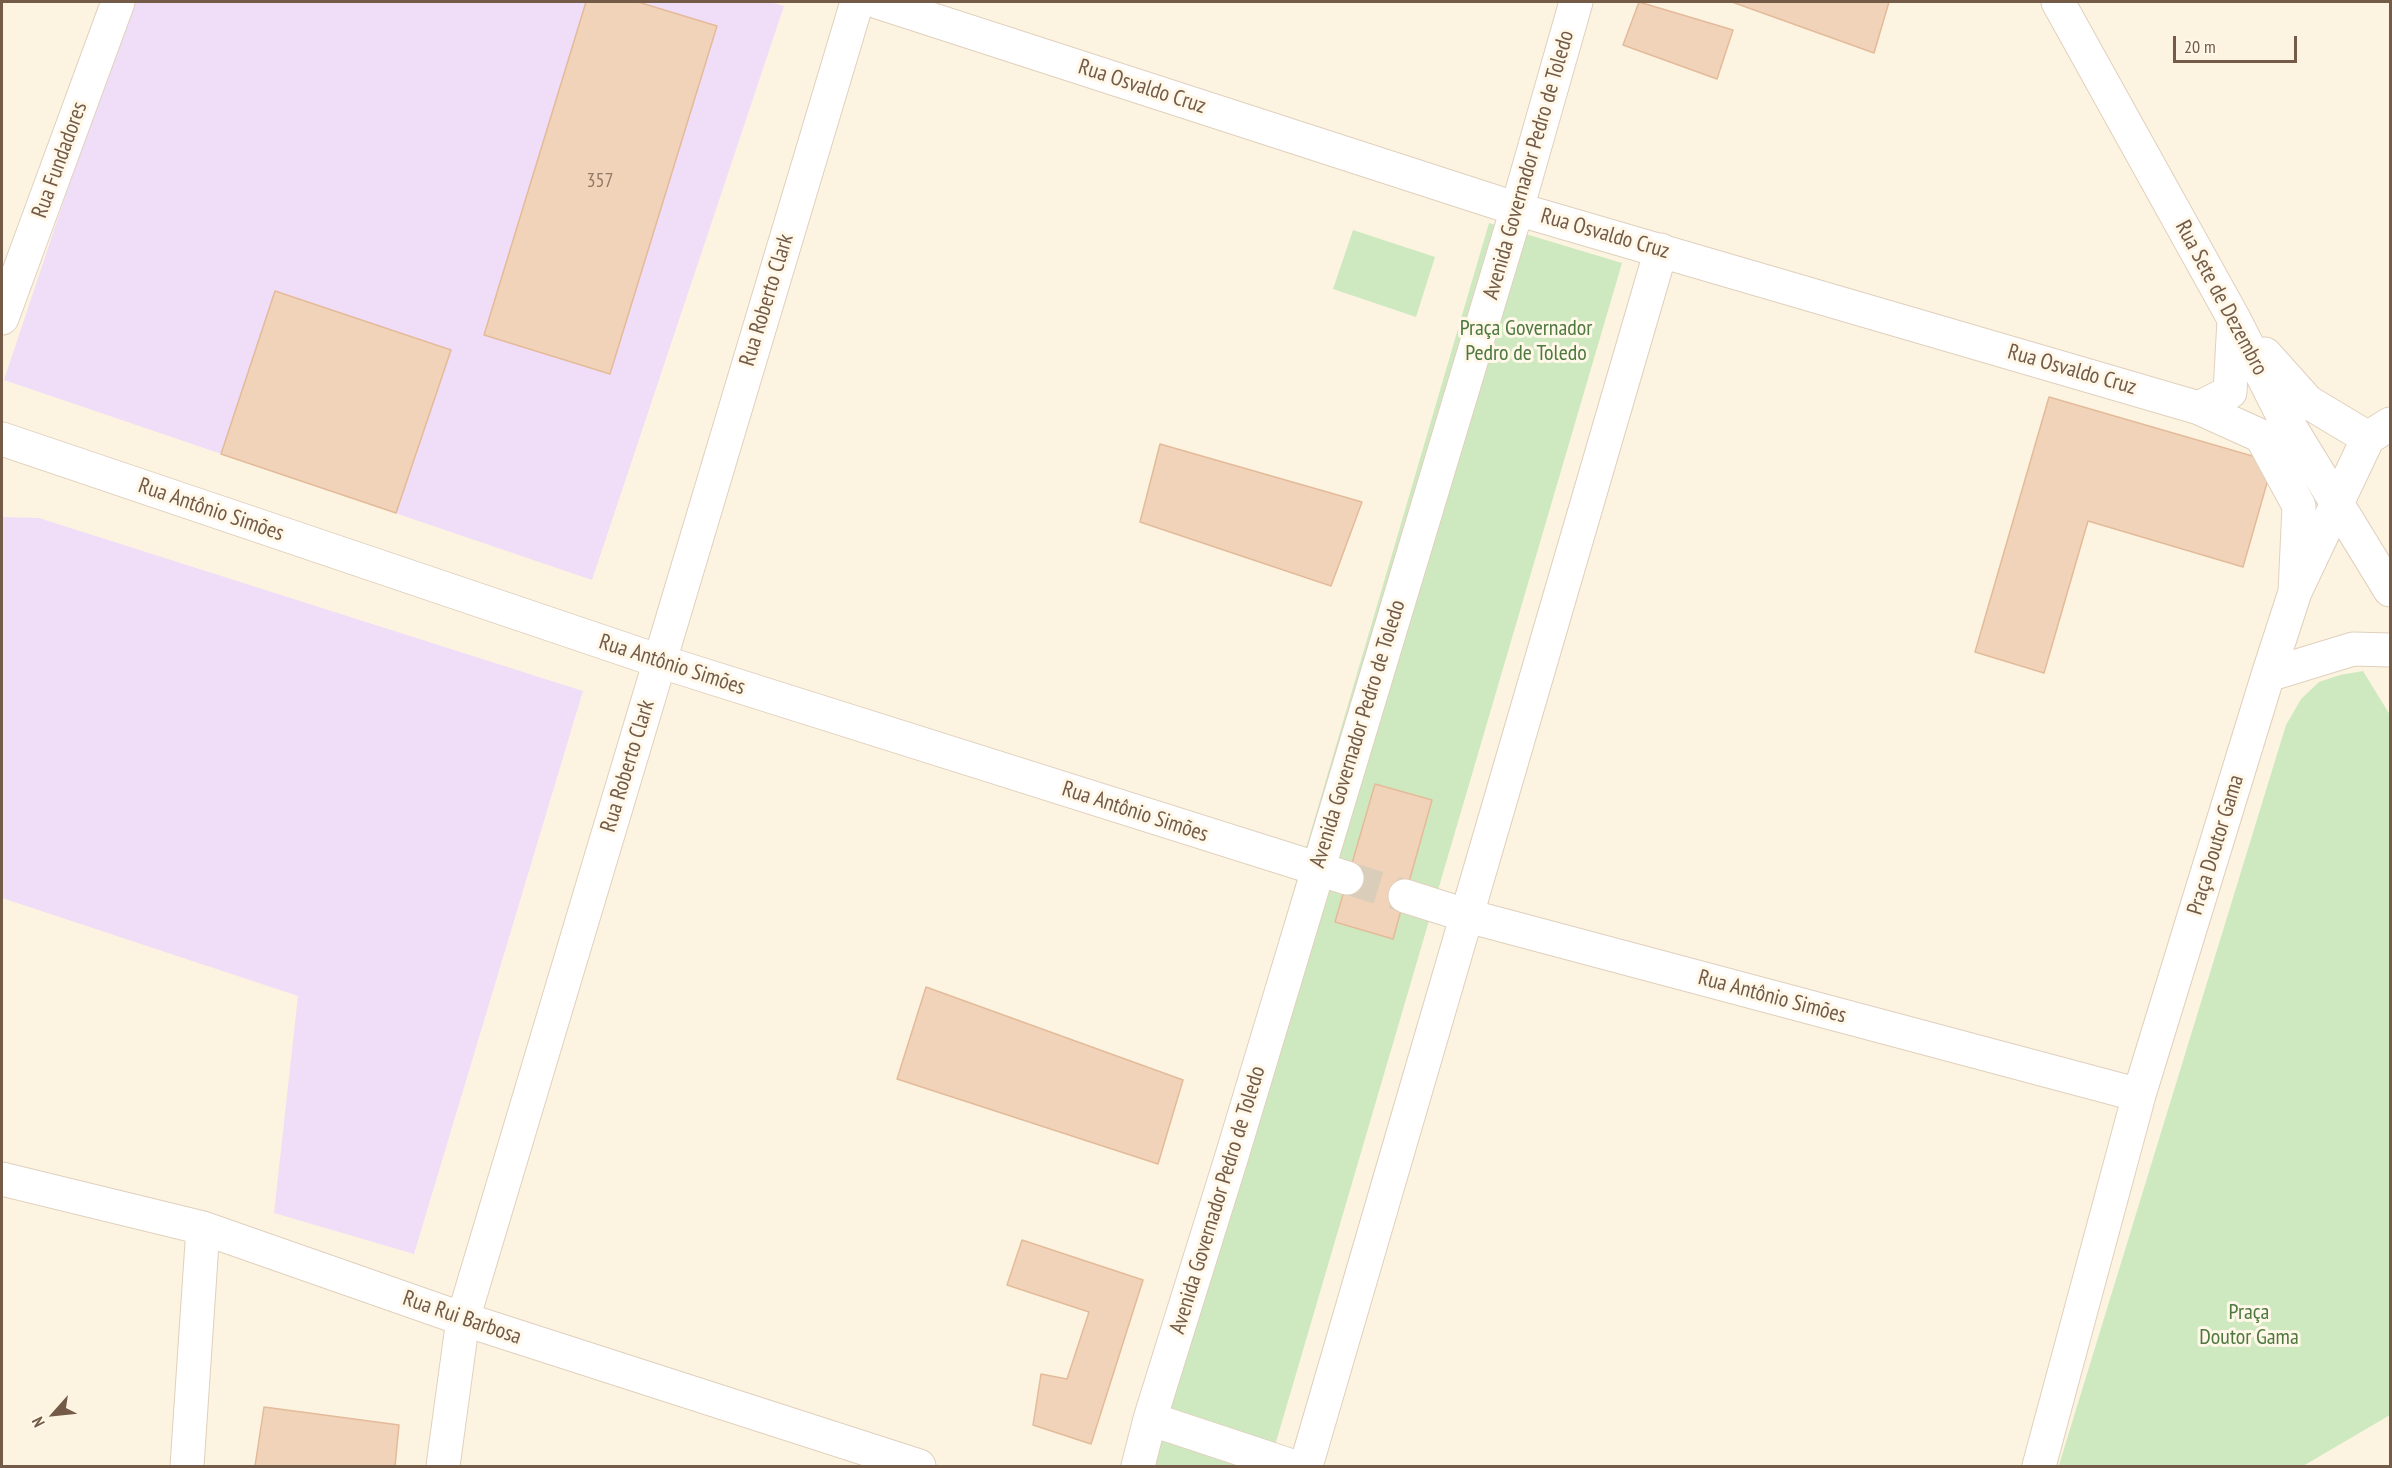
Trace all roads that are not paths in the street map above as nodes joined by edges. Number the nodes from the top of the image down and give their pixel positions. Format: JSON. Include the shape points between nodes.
{"nodes":[{"id":1,"x":118,"y":2,"type":"edge"},
{"id":2,"x":857,"y":2,"type":"edge"},
{"id":3,"x":879,"y":2,"type":"edge"},
{"id":4,"x":1576,"y":2,"type":"edge"},
{"id":5,"x":2058,"y":2,"type":"edge"},
{"id":6,"x":1517,"y":209,"type":"junction"},
{"id":7,"x":1661,"y":250,"type":"junction"},
{"id":8,"x":2,"y":318,"type":"edge"},
{"id":9,"x":2234,"y":319,"type":"junction"},
{"id":10,"x":2199,"y":408,"type":"junction"},
{"id":11,"x":2379,"y":431,"type":"edge"},
{"id":12,"x":2,"y":439,"type":"edge"},
{"id":13,"x":2337,"y":503,"type":"junction"},
{"id":14,"x":2391,"y":590,"type":"edge"},
{"id":15,"x":2295,"y":592,"type":"junction"},
{"id":16,"x":2391,"y":650,"type":"edge"},
{"id":17,"x":659,"y":661,"type":"junction"},
{"id":18,"x":2268,"y":675,"type":"junction"},
{"id":19,"x":1332,"y":874,"type":"junction"},
{"id":20,"x":1405,"y":896,"type":"tunnel mouth"},
{"id":21,"x":1468,"y":916,"type":"junction"},
{"id":22,"x":2139,"y":1095,"type":"junction"},
{"id":23,"x":2,"y":1179,"type":"edge"},
{"id":24,"x":203,"y":1228,"type":"junction"},
{"id":25,"x":463,"y":1319,"type":"junction"},
{"id":26,"x":1150,"y":1419,"type":"junction"},
{"id":27,"x":187,"y":1467,"type":"edge"},
{"id":28,"x":443,"y":1467,"type":"edge"},
{"id":29,"x":920,"y":1467,"type":"edge"},
{"id":30,"x":1138,"y":1467,"type":"edge"},
{"id":31,"x":1292,"y":1467,"type":"edge"},
{"id":32,"x":1306,"y":1467,"type":"edge"},
{"id":33,"x":2039,"y":1467,"type":"edge"}],
"edges":[{"from":1,"to":8,"type":"street","name":"Rua Fundadores"},
{"from":2,"to":17,"type":"street","name":"Rua Roberto Clark"},
{"from":3,"to":6,"type":"street","name":"Rua Osvaldo Cruz"},
{"from":4,"to":6,"type":"street","name":"Avenida Governador Pedro de Toledo"},
{"from":5,"to":9,"type":"street","name":"Rua Sete de Dezembro"},
{"from":6,"to":7,"type":"street","name":"Rua Osvaldo Cruz"},
{"from":6,"to":19,"type":"street","name":"Avenida Governador Pedro de Toledo"},
{"from":7,"to":10,"type":"street","name":"Rua Osvaldo Cruz"},
{"from":7,"to":21,"type":"street"},
{"from":9,"to":10,"type":"street","via":[[2230,392]]},
{"from":9,"to":11,"type":"street","via":[[2308,402]]},
{"from":9,"to":13,"type":"street","name":"Rua Sete de Dezembro","via":[[2281,412]]},
{"from":10,"to":15,"type":"street","name":"Rua Osvaldo Cruz","via":[[2261,436],[2299,506]]},
{"from":11,"to":13,"type":"street"},
{"from":12,"to":17,"type":"street","name":"Rua Antônio Simões"},
{"from":13,"to":14,"type":"street","name":"Rua Sete de Dezembro"},
{"from":13,"to":15,"type":"street"},
{"from":15,"to":18,"type":"street","name":"Praça Doutor Gama"},
{"from":16,"to":18,"type":"street","via":[[2353,649]]},
{"from":17,"to":19,"type":"street","name":"Rua Antônio Simões"},
{"from":17,"to":25,"type":"street","name":"Rua Roberto Clark"},
{"from":18,"to":22,"type":"street","name":"Praça Doutor Gama"},
{"from":19,"to":26,"type":"street","name":"Avenida Governador Pedro de Toledo","via":[[1228,1170]]},
{"from":20,"to":21,"type":"street","name":"Rua Antônio Simões"},
{"from":21,"to":22,"type":"street","name":"Rua Antônio Simões"},
{"from":21,"to":32,"type":"street"},
{"from":22,"to":33,"type":"street","name":"Praça Doutor Gama"},
{"from":23,"to":24,"type":"street","name":"Rua Rui Barbosa"},
{"from":24,"to":25,"type":"street","name":"Rua Rui Barbosa"},
{"from":24,"to":27,"type":"street"},
{"from":25,"to":28,"type":"street","name":"Rua Roberto Clark"},
{"from":25,"to":29,"type":"street","name":"Rua Rui Barbosa"},
{"from":26,"to":30,"type":"street","name":"Avenida Governador Pedro de Toledo"},
{"from":26,"to":31,"type":"street"}]}
